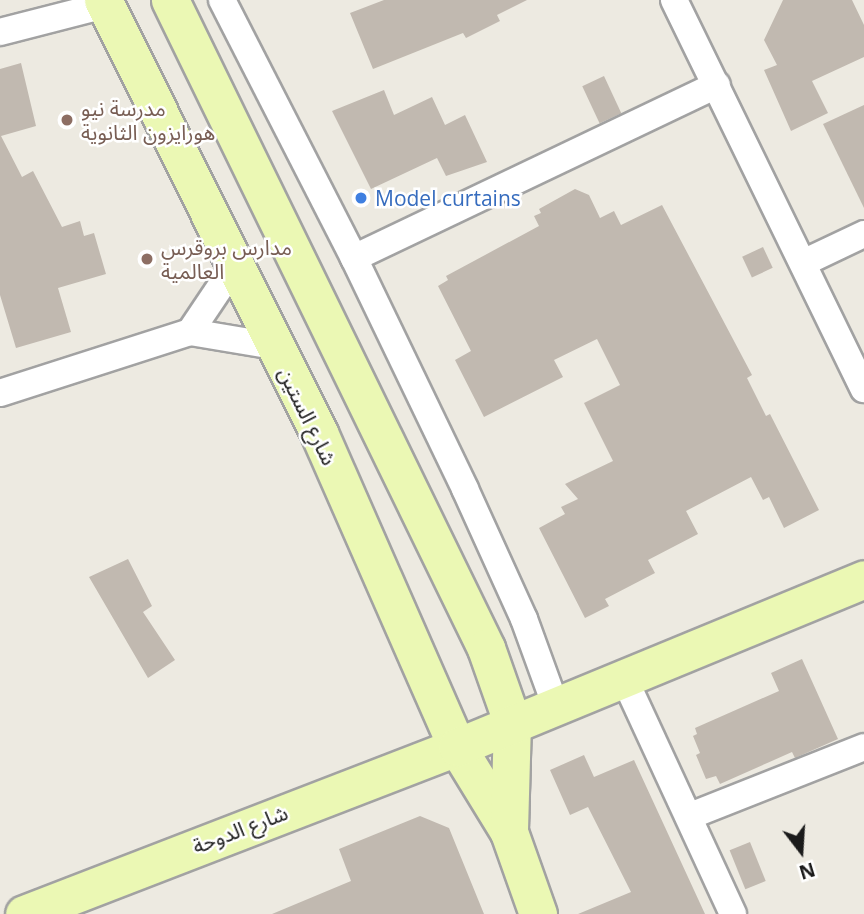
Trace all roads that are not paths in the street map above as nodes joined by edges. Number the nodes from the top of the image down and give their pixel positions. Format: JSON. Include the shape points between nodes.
{"nodes":[{"id":1,"x":170,"y":0,"type":"edge"},
{"id":2,"x":222,"y":0,"type":"edge"},
{"id":3,"x":674,"y":0,"type":"edge"},
{"id":4,"x":104,"y":3,"type":"edge"},
{"id":5,"x":0,"y":32,"type":"edge"},
{"id":6,"x":717,"y":85,"type":"junction"},
{"id":7,"x":864,"y":234,"type":"edge"},
{"id":8,"x":354,"y":258,"type":"junction"},
{"id":9,"x":805,"y":262,"type":"junction"},
{"id":10,"x":233,"y":268,"type":"junction"},
{"id":11,"x":190,"y":332,"type":"junction"},
{"id":12,"x":274,"y":346,"type":"junction"},
{"id":13,"x":864,"y":389,"type":"edge"},
{"id":14,"x":0,"y":393,"type":"edge"},
{"id":15,"x":864,"y":579,"type":"edge"},
{"id":16,"x":624,"y":678,"type":"junction"},
{"id":17,"x":556,"y":706,"type":"junction"},
{"id":18,"x":512,"y":722,"type":"junction"},
{"id":19,"x":457,"y":747,"type":"junction"},
{"id":20,"x":864,"y":747,"type":"edge"},
{"id":21,"x":690,"y":816,"type":"junction"},
{"id":22,"x":509,"y":832,"type":"junction"},
{"id":23,"x":24,"y":914,"type":"edge"},
{"id":24,"x":538,"y":914,"type":"edge"},
{"id":25,"x":733,"y":914,"type":"edge"}],
"edges":[{"from":1,"to":18,"type":"main road","name":"شارع الستين","via":[[481,636]]},
{"from":2,"to":8,"type":"street"},
{"from":3,"to":6,"type":"street"},
{"from":4,"to":5,"type":"street"},
{"from":4,"to":10,"type":"main road","name":"شارع الستين"},
{"from":6,"to":8,"type":"street"},
{"from":6,"to":9,"type":"street"},
{"from":7,"to":9,"type":"street"},
{"from":8,"to":17,"type":"street","via":[[524,619]]},
{"from":9,"to":13,"type":"street"},
{"from":10,"to":11,"type":"street"},
{"from":10,"to":12,"type":"main road","name":"شارع الستين"},
{"from":11,"to":12,"type":"street"},
{"from":11,"to":14,"type":"street"},
{"from":12,"to":19,"type":"main road","name":"شارع الستين","via":[[319,433]]},
{"from":15,"to":16,"type":"main road","name":"شارع الدوحة"},
{"from":16,"to":17,"type":"main road","name":"شارع الدوحة"},
{"from":16,"to":21,"type":"street"},
{"from":17,"to":18,"type":"main road","name":"شارع الدوحة"},
{"from":18,"to":19,"type":"main road","name":"شارع الدوحة"},
{"from":18,"to":22,"type":"main road","name":"شارع الستين"},
{"from":19,"to":22,"type":"main road","name":"شارع الستين"},
{"from":19,"to":23,"type":"main road","name":"شارع الدوحة"},
{"from":20,"to":21,"type":"street"},
{"from":21,"to":25,"type":"street"},
{"from":22,"to":24,"type":"main road","name":"شارع الستين"}]}
